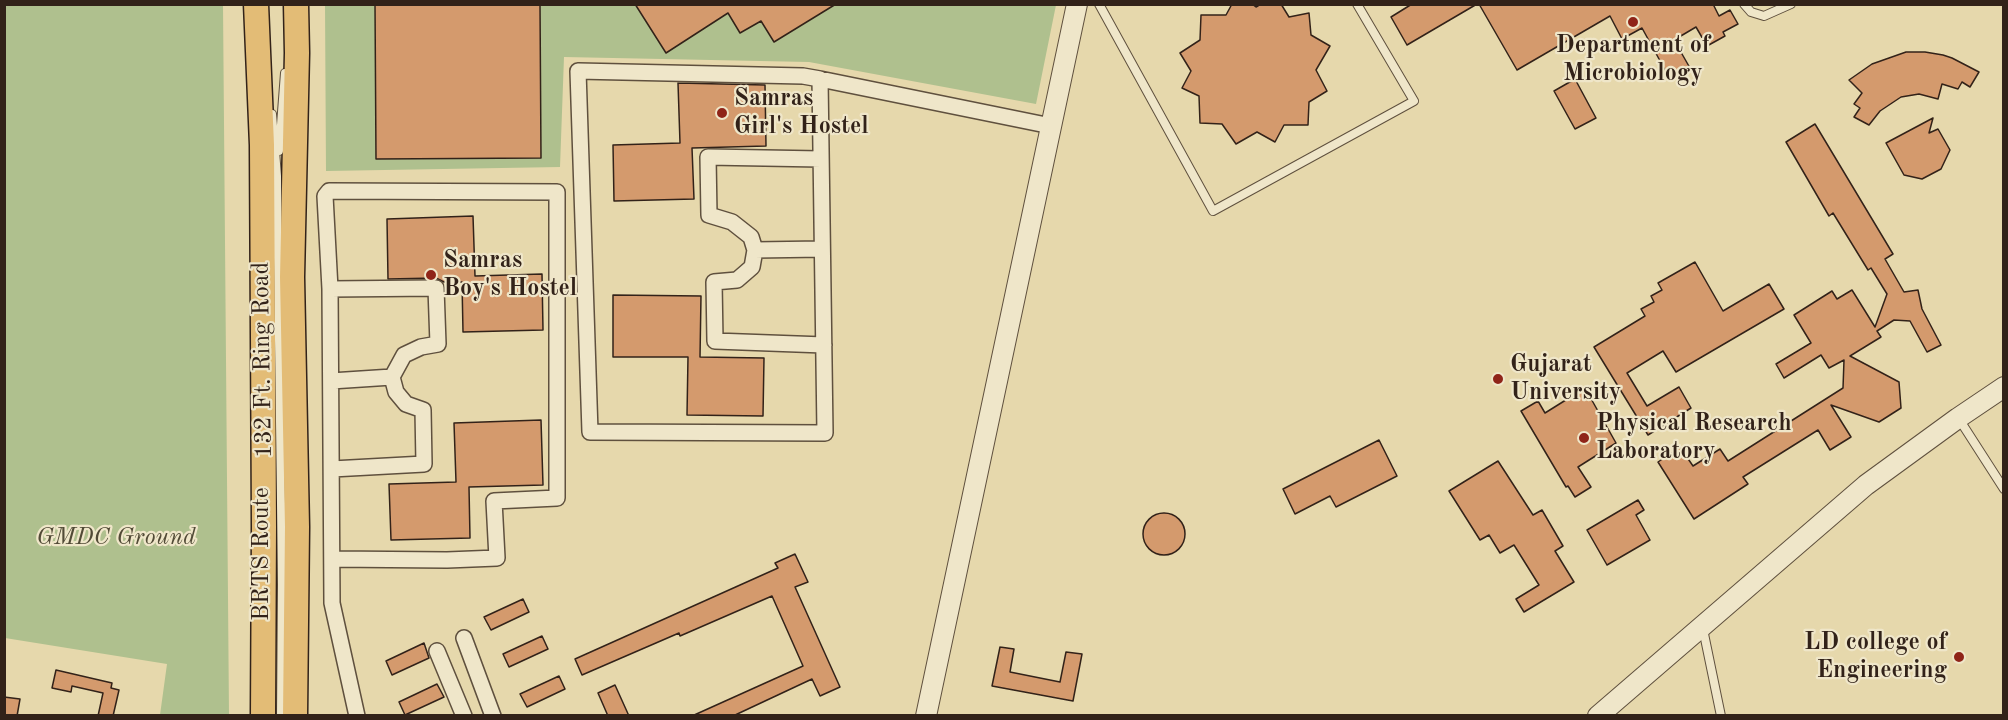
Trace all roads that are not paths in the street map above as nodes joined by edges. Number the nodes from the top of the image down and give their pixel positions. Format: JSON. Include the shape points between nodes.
{"nodes":[{"id":1,"x":256,"y":4,"type":"edge"},
{"id":2,"x":296,"y":4,"type":"edge"},
{"id":3,"x":1099,"y":4,"type":"edge"},
{"id":4,"x":1357,"y":4,"type":"edge"},
{"id":5,"x":1744,"y":4,"type":"edge"},
{"id":6,"x":1791,"y":4,"type":"edge"},
{"id":7,"x":1079,"y":6,"type":"edge"},
{"id":8,"x":286,"y":66,"type":"dead end"},
{"id":9,"x":820,"y":79,"type":"junction"},
{"id":10,"x":272,"y":105,"type":"dead end"},
{"id":11,"x":1051,"y":126,"type":"junction"},
{"id":12,"x":821,"y":159,"type":"junction"},
{"id":13,"x":277,"y":176,"type":"junction"},
{"id":14,"x":822,"y":249,"type":"junction"},
{"id":15,"x":755,"y":250,"type":"junction"},
{"id":16,"x":330,"y":289,"type":"junction"},
{"id":17,"x":824,"y":345,"type":"junction"},
{"id":18,"x":392,"y":377,"type":"junction"},
{"id":19,"x":331,"y":381,"type":"junction"},
{"id":20,"x":2004,"y":387,"type":"edge"},
{"id":21,"x":1958,"y":418,"type":"junction"},
{"id":22,"x":332,"y":469,"type":"junction"},
{"id":23,"x":2004,"y":489,"type":"edge"},
{"id":24,"x":332,"y":559,"type":"junction"},
{"id":25,"x":1702,"y":625,"type":"junction"},
{"id":26,"x":464,"y":638,"type":"dead end"},
{"id":27,"x":437,"y":651,"type":"dead end"},
{"id":28,"x":263,"y":716,"type":"edge"},
{"id":29,"x":281,"y":716,"type":"edge"},
{"id":30,"x":296,"y":716,"type":"edge"},
{"id":31,"x":357,"y":716,"type":"edge"},
{"id":32,"x":464,"y":716,"type":"edge"},
{"id":33,"x":493,"y":716,"type":"edge"},
{"id":34,"x":926,"y":716,"type":"edge"},
{"id":35,"x":1598,"y":716,"type":"edge"},
{"id":36,"x":1721,"y":716,"type":"edge"}],
"edges":[{"from":1,"to":28,"type":"main road","name":"132 Ft. Ring Road","via":[[262,145]]},
{"from":2,"to":30,"type":"main road","name":"132 Ft. Ring Road","via":[[292,277]]},
{"from":3,"to":4,"type":"lane","via":[[1213,211],[1414,101]]},
{"from":5,"to":6,"type":"lane","via":[[1751,12],[1764,16]]},
{"from":7,"to":11,"type":"street"},
{"from":8,"to":13,"type":"lane"},
{"from":9,"to":11,"type":"street"},
{"from":9,"to":12,"type":"street"},
{"from":9,"to":17,"type":"street","via":[[578,71],[590,432],[825,433]]},
{"from":10,"to":13,"type":"lane"},
{"from":11,"to":34,"type":"street"},
{"from":12,"to":14,"type":"street"},
{"from":12,"to":15,"type":"street","via":[[708,157],[709,215],[732,222],[751,237]]},
{"from":13,"to":29,"type":"lane","name":"BRTS Route"},
{"from":14,"to":15,"type":"street"},
{"from":14,"to":17,"type":"street"},
{"from":15,"to":17,"type":"street","via":[[752,267],[737,279],[714,282],[715,341]]},
{"from":16,"to":18,"type":"street","via":[[436,288],[438,344],[404,355]]},
{"from":16,"to":19,"type":"street"},
{"from":16,"to":24,"type":"street","via":[[325,196],[329,191],[557,192],[557,498],[494,501],[497,558]]},
{"from":18,"to":19,"type":"street"},
{"from":18,"to":22,"type":"street","via":[[396,392],[406,404],[423,410],[424,464]]},
{"from":19,"to":22,"type":"street"},
{"from":20,"to":21,"type":"street"},
{"from":21,"to":23,"type":"lane"},
{"from":21,"to":25,"type":"street","via":[[1866,485]]},
{"from":22,"to":24,"type":"street"},
{"from":24,"to":31,"type":"street","via":[[332,603]]},
{"from":25,"to":35,"type":"street"},
{"from":25,"to":36,"type":"lane"},
{"from":26,"to":33,"type":"street"},
{"from":27,"to":32,"type":"street"}]}
